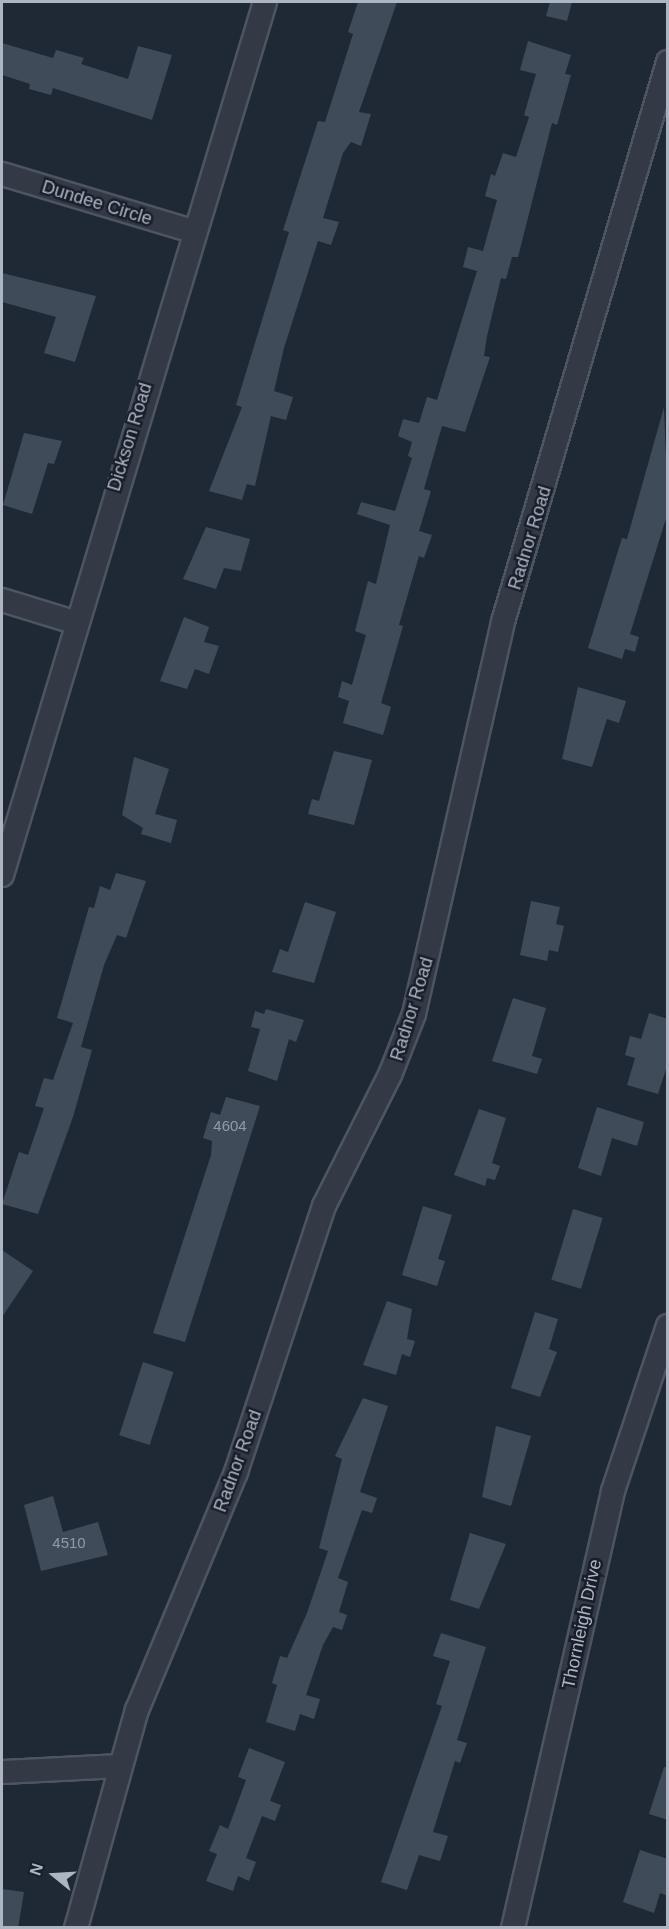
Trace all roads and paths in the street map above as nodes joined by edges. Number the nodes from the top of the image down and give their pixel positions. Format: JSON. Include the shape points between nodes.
{"nodes":[{"id":1,"x":265,"y":2,"type":"edge"},
{"id":2,"x":668,"y":62,"type":"edge"},
{"id":3,"x":2,"y":174,"type":"edge"},
{"id":4,"x":192,"y":231,"type":"junction"},
{"id":5,"x":2,"y":600,"type":"edge"},
{"id":6,"x":74,"y":622,"type":"junction"},
{"id":7,"x":2,"y":875,"type":"edge"},
{"id":8,"x":668,"y":1326,"type":"edge"},
{"id":9,"x":119,"y":1766,"type":"junction"},
{"id":10,"x":2,"y":1772,"type":"edge"},
{"id":11,"x":76,"y":1928,"type":"edge"},
{"id":12,"x":513,"y":1928,"type":"edge"}],
"edges":[{"from":1,"to":4,"type":"street","name":"Dickson Road"},
{"from":2,"to":9,"type":"street","name":"Radnor Road","via":[[503,622],[414,1014],[390,1075],[324,1206],[236,1472],[163,1642]]},
{"from":3,"to":4,"type":"street","name":"Dundee Circle"},
{"from":4,"to":6,"type":"street","name":"Dickson Road"},
{"from":5,"to":6,"type":"street"},
{"from":6,"to":7,"type":"street","name":"Dickson Road"},
{"from":8,"to":12,"type":"street","name":"Thornleigh Drive","via":[[613,1491]]},
{"from":9,"to":10,"type":"street"},
{"from":9,"to":11,"type":"street","name":"Radnor Road"}]}
